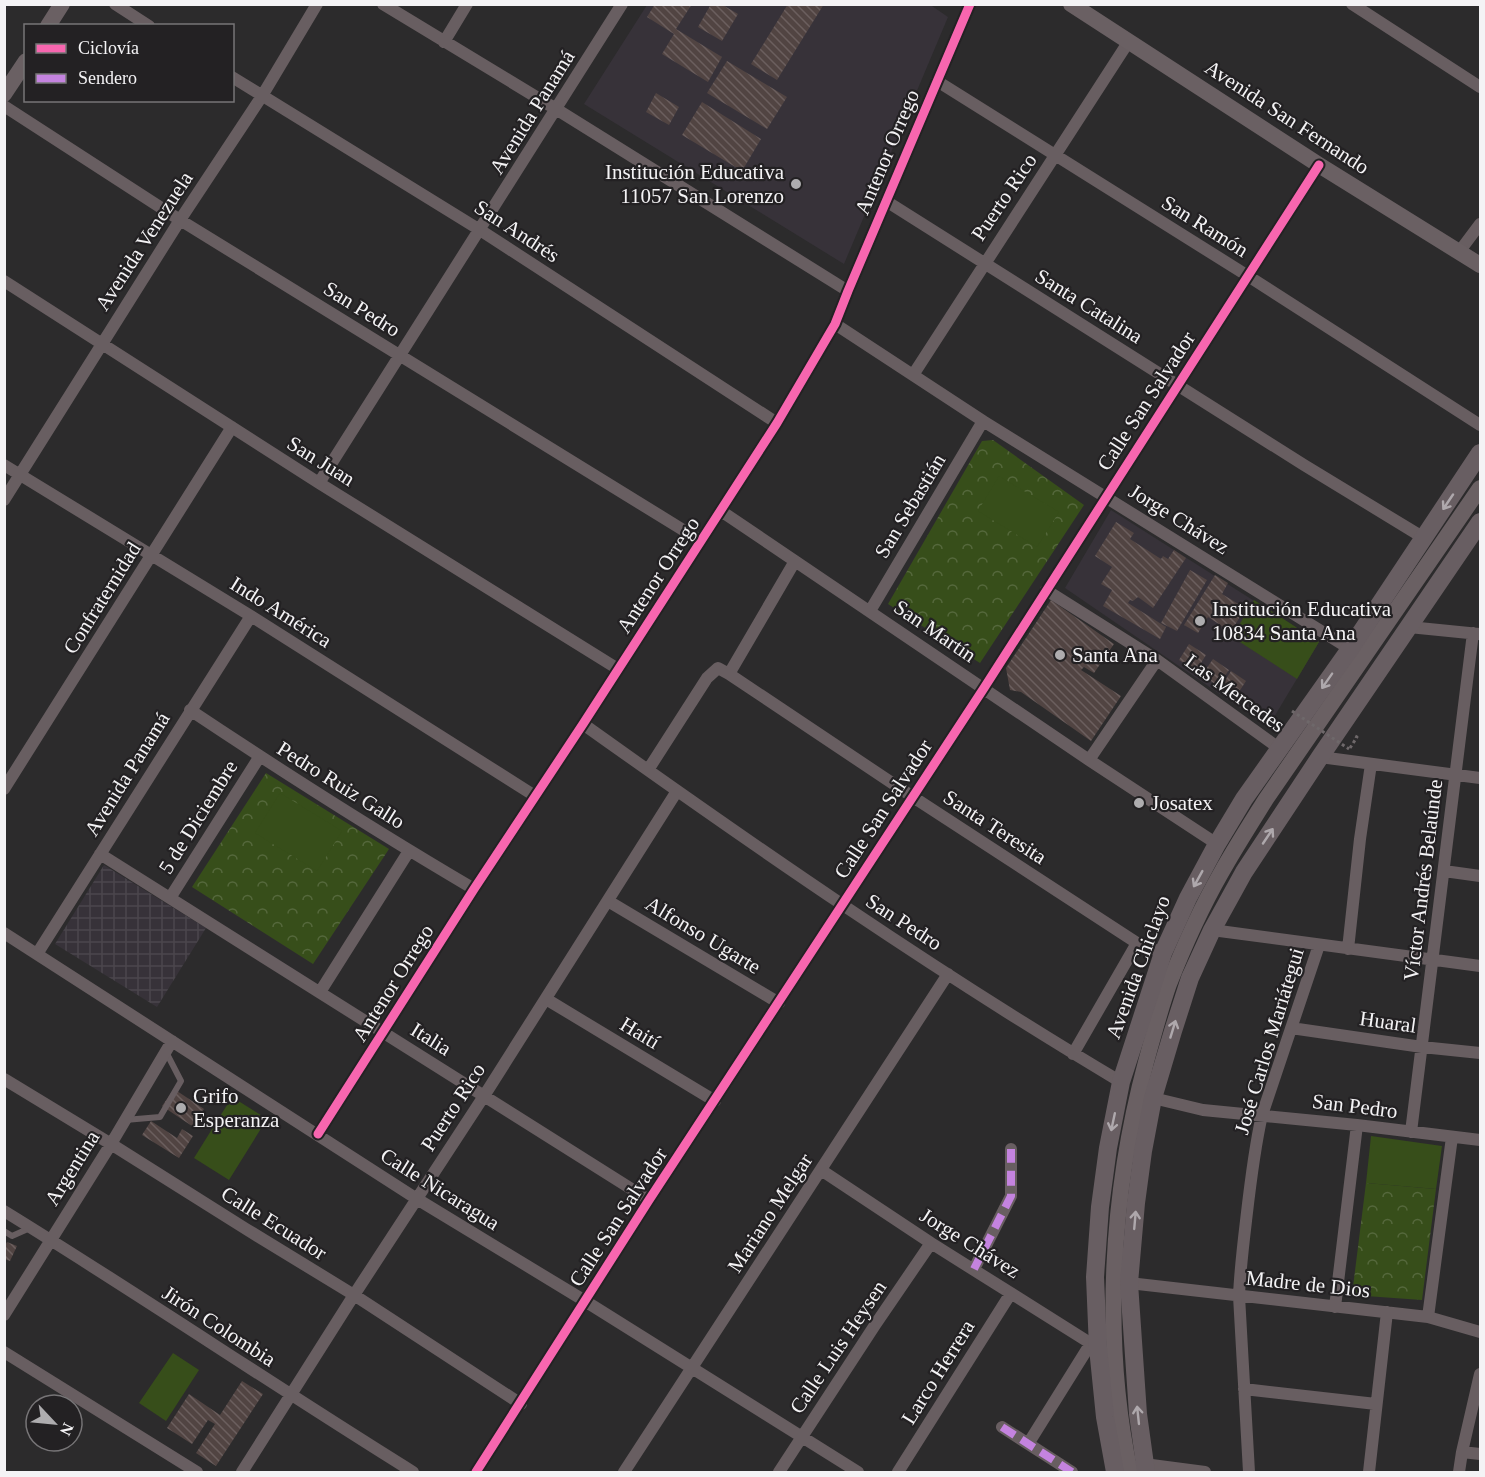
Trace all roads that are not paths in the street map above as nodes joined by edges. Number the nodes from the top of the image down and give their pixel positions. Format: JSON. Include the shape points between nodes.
{"nodes":[{"id":1,"x":62,"y":4,"type":"edge"},
{"id":2,"x":115,"y":4,"type":"edge"},
{"id":3,"x":317,"y":4,"type":"edge"},
{"id":4,"x":383,"y":4,"type":"edge"},
{"id":5,"x":467,"y":4,"type":"edge"},
{"id":6,"x":622,"y":4,"type":"edge"},
{"id":7,"x":970,"y":4,"type":"edge"},
{"id":8,"x":1352,"y":4,"type":"edge"},
{"id":9,"x":1072,"y":5,"type":"edge"},
{"id":10,"x":49,"y":24,"type":"edge"},
{"id":11,"x":146,"y":24,"type":"edge"},
{"id":12,"x":1129,"y":41,"type":"junction"},
{"id":13,"x":444,"y":42,"type":"junction"},
{"id":14,"x":24,"y":64,"type":"edge"},
{"id":15,"x":234,"y":79,"type":"edge"},
{"id":16,"x":937,"y":81,"type":"junction"},
{"id":17,"x":1480,"y":87,"type":"edge"},
{"id":18,"x":4,"y":94,"type":"edge"},
{"id":19,"x":262,"y":96,"type":"junction"},
{"id":20,"x":4,"y":106,"type":"edge"},
{"id":21,"x":556,"y":109,"type":"junction"},
{"id":22,"x":1055,"y":156,"type":"junction"},
{"id":23,"x":1319,"y":165,"type":"junction"},
{"id":24,"x":886,"y":201,"type":"junction"},
{"id":25,"x":180,"y":220,"type":"junction"},
{"id":26,"x":1480,"y":224,"type":"edge"},
{"id":27,"x":480,"y":230,"type":"junction"},
{"id":28,"x":1459,"y":252,"type":"junction"},
{"id":29,"x":984,"y":263,"type":"junction"},
{"id":30,"x":1480,"y":266,"type":"edge"},
{"id":31,"x":1248,"y":276,"type":"junction"},
{"id":32,"x":4,"y":281,"type":"edge"},
{"id":33,"x":848,"y":291,"type":"junction"},
{"id":34,"x":835,"y":324,"type":"junction"},
{"id":35,"x":102,"y":344,"type":"junction"},
{"id":36,"x":400,"y":356,"type":"junction"},
{"id":37,"x":913,"y":375,"type":"junction"},
{"id":38,"x":1178,"y":384,"type":"junction"},
{"id":39,"x":983,"y":421,"type":"junction"},
{"id":40,"x":777,"y":423,"type":"junction"},
{"id":41,"x":1480,"y":425,"type":"edge"},
{"id":42,"x":232,"y":427,"type":"junction"},
{"id":43,"x":1480,"y":453,"type":"edge"},
{"id":44,"x":4,"y":465,"type":"edge"},
{"id":45,"x":20,"y":475,"type":"junction"},
{"id":46,"x":319,"y":483,"type":"junction"},
{"id":47,"x":1480,"y":488,"type":"edge"},
{"id":48,"x":1106,"y":496,"type":"junction"},
{"id":49,"x":4,"y":500,"type":"edge"},
{"id":50,"x":721,"y":511,"type":"junction"},
{"id":51,"x":1480,"y":522,"type":"edge"},
{"id":52,"x":1424,"y":538,"type":"junction"},
{"id":53,"x":700,"y":541,"type":"junction"},
{"id":54,"x":152,"y":555,"type":"junction"},
{"id":55,"x":795,"y":561,"type":"junction"},
{"id":56,"x":1046,"y":590,"type":"junction"},
{"id":57,"x":870,"y":611,"type":"junction"},
{"id":58,"x":251,"y":616,"type":"junction"},
{"id":59,"x":1409,"y":627,"type":"junction"},
{"id":60,"x":1477,"y":634,"type":"edge"},
{"id":61,"x":1350,"y":649,"type":"junction"},
{"id":62,"x":1157,"y":660,"type":"junction"},
{"id":63,"x":618,"y":669,"type":"junction"},
{"id":64,"x":723,"y":671,"type":"junction"},
{"id":65,"x":984,"y":688,"type":"junction"},
{"id":66,"x":190,"y":710,"type":"junction"},
{"id":67,"x":583,"y":724,"type":"junction"},
{"id":68,"x":1280,"y":749,"type":"junction"},
{"id":69,"x":260,"y":756,"type":"junction"},
{"id":70,"x":1320,"y":757,"type":"junction"},
{"id":71,"x":1089,"y":760,"type":"junction"},
{"id":72,"x":1371,"y":764,"type":"junction"},
{"id":73,"x":648,"y":770,"type":"junction"},
{"id":74,"x":1455,"y":776,"type":"junction"},
{"id":75,"x":1480,"y":778,"type":"edge"},
{"id":76,"x":4,"y":789,"type":"edge"},
{"id":77,"x":676,"y":791,"type":"junction"},
{"id":78,"x":535,"y":796,"type":"junction"},
{"id":79,"x":913,"y":797,"type":"junction"},
{"id":80,"x":1217,"y":844,"type":"junction"},
{"id":81,"x":409,"y":851,"type":"junction"},
{"id":82,"x":100,"y":854,"type":"junction"},
{"id":83,"x":1444,"y":871,"type":"junction"},
{"id":84,"x":1480,"y":876,"type":"edge"},
{"id":85,"x":474,"y":889,"type":"junction"},
{"id":86,"x":170,"y":898,"type":"junction"},
{"id":87,"x":608,"y":901,"type":"junction"},
{"id":88,"x":842,"y":905,"type":"junction"},
{"id":89,"x":1212,"y":930,"type":"junction"},
{"id":90,"x":4,"y":933,"type":"edge"},
{"id":91,"x":1137,"y":943,"type":"junction"},
{"id":92,"x":1319,"y":945,"type":"junction"},
{"id":93,"x":1348,"y":949,"type":"junction"},
{"id":94,"x":1163,"y":953,"type":"junction"},
{"id":95,"x":37,"y":954,"type":"junction"},
{"id":96,"x":1433,"y":961,"type":"junction"},
{"id":97,"x":1480,"y":966,"type":"edge"},
{"id":98,"x":948,"y":975,"type":"junction"},
{"id":99,"x":320,"y":992,"type":"junction"},
{"id":100,"x":546,"y":999,"type":"junction"},
{"id":101,"x":779,"y":1003,"type":"junction"},
{"id":102,"x":1291,"y":1028,"type":"junction"},
{"id":103,"x":384,"y":1032,"type":"junction"},
{"id":104,"x":169,"y":1046,"type":"junction"},
{"id":105,"x":1422,"y":1047,"type":"junction"},
{"id":106,"x":1480,"y":1053,"type":"edge"},
{"id":107,"x":1073,"y":1054,"type":"junction"},
{"id":108,"x":4,"y":1078,"type":"edge"},
{"id":109,"x":1121,"y":1082,"type":"junction"},
{"id":110,"x":484,"y":1095,"type":"junction"},
{"id":111,"x":1154,"y":1098,"type":"junction"},
{"id":112,"x":715,"y":1101,"type":"junction"},
{"id":113,"x":1262,"y":1115,"type":"junction"},
{"id":114,"x":125,"y":1120,"type":"junction"},
{"id":115,"x":1357,"y":1125,"type":"junction"},
{"id":116,"x":1411,"y":1132,"type":"junction"},
{"id":117,"x":318,"y":1134,"type":"junction"},
{"id":118,"x":1452,"y":1137,"type":"junction"},
{"id":119,"x":1480,"y":1140,"type":"edge"},
{"id":120,"x":111,"y":1143,"type":"junction"},
{"id":121,"x":1011,"y":1149,"type":"dead end"},
{"id":122,"x":821,"y":1170,"type":"junction"},
{"id":123,"x":417,"y":1198,"type":"junction"},
{"id":124,"x":649,"y":1200,"type":"junction"},
{"id":125,"x":4,"y":1211,"type":"edge"},
{"id":126,"x":31,"y":1228,"type":"junction"},
{"id":127,"x":4,"y":1231,"type":"edge"},
{"id":128,"x":51,"y":1240,"type":"junction"},
{"id":129,"x":931,"y":1243,"type":"junction"},
{"id":130,"x":974,"y":1269,"type":"junction"},
{"id":131,"x":1129,"y":1283,"type":"junction"},
{"id":132,"x":1011,"y":1293,"type":"junction"},
{"id":133,"x":354,"y":1295,"type":"junction"},
{"id":134,"x":1239,"y":1296,"type":"junction"},
{"id":135,"x":585,"y":1300,"type":"junction"},
{"id":136,"x":1335,"y":1307,"type":"junction"},
{"id":137,"x":1387,"y":1312,"type":"junction"},
{"id":138,"x":4,"y":1315,"type":"edge"},
{"id":139,"x":1428,"y":1317,"type":"junction"},
{"id":140,"x":1480,"y":1332,"type":"edge"},
{"id":141,"x":1095,"y":1345,"type":"junction"},
{"id":142,"x":4,"y":1352,"type":"edge"},
{"id":143,"x":692,"y":1368,"type":"junction"},
{"id":144,"x":1480,"y":1374,"type":"edge"},
{"id":145,"x":1244,"y":1389,"type":"junction"},
{"id":146,"x":290,"y":1395,"type":"junction"},
{"id":147,"x":521,"y":1404,"type":"junction"},
{"id":148,"x":1376,"y":1404,"type":"junction"},
{"id":149,"x":1002,"y":1427,"type":"dead end"},
{"id":150,"x":802,"y":1437,"type":"junction"},
{"id":151,"x":1028,"y":1444,"type":"junction"},
{"id":152,"x":1462,"y":1452,"type":"junction"},
{"id":153,"x":1480,"y":1454,"type":"edge"},
{"id":154,"x":1140,"y":1470,"type":"edge"},
{"id":155,"x":197,"y":1473,"type":"edge"},
{"id":156,"x":242,"y":1473,"type":"edge"},
{"id":157,"x":413,"y":1473,"type":"edge"},
{"id":158,"x":476,"y":1473,"type":"edge"},
{"id":159,"x":624,"y":1473,"type":"edge"},
{"id":160,"x":779,"y":1473,"type":"edge"},
{"id":161,"x":858,"y":1473,"type":"edge"},
{"id":162,"x":898,"y":1473,"type":"edge"},
{"id":163,"x":1072,"y":1473,"type":"edge"},
{"id":164,"x":1114,"y":1473,"type":"edge"},
{"id":165,"x":1205,"y":1473,"type":"edge"},
{"id":166,"x":1249,"y":1473,"type":"edge"},
{"id":167,"x":1369,"y":1473,"type":"edge"},
{"id":168,"x":1459,"y":1473,"type":"edge"}],
"edges":[{"from":1,"to":10,"type":"street"},
{"from":2,"to":11,"type":"street"},
{"from":3,"to":19,"type":"street","name":"Avenida Venezuela"},
{"from":4,"to":13,"type":"street"},
{"from":5,"to":13,"type":"street"},
{"from":6,"to":21,"type":"street","name":"Avenida Panamá"},
{"from":7,"to":16,"type":"street","name":"Antenor Orrego"},
{"from":8,"to":17,"type":"street"},
{"from":9,"to":12,"type":"street","name":"Avenida San Fernando"},
{"from":12,"to":22,"type":"street","name":"Puerto Rico"},
{"from":12,"to":23,"type":"street","name":"Avenida San Fernando"},
{"from":13,"to":21,"type":"street"},
{"from":14,"to":18,"type":"street"},
{"from":15,"to":19,"type":"street","name":"San Andrés"},
{"from":16,"to":22,"type":"street","name":"San Ramón"},
{"from":16,"to":24,"type":"street","name":"Antenor Orrego"},
{"from":19,"to":25,"type":"street","name":"Avenida Venezuela"},
{"from":19,"to":27,"type":"street","name":"San Andrés"},
{"from":20,"to":25,"type":"street","name":"San Pedro"},
{"from":21,"to":27,"type":"street","name":"Avenida Panamá"},
{"from":21,"to":33,"type":"street"},
{"from":22,"to":29,"type":"street","name":"Puerto Rico"},
{"from":22,"to":31,"type":"street","name":"San Ramón"},
{"from":23,"to":28,"type":"street","name":"Avenida San Fernando"},
{"from":23,"to":31,"type":"street","name":"Calle San Salvador"},
{"from":24,"to":29,"type":"street","name":"Santa Catalina"},
{"from":24,"to":33,"type":"street","name":"Antenor Orrego"},
{"from":25,"to":35,"type":"street","name":"Avenida Venezuela"},
{"from":25,"to":36,"type":"street","name":"San Pedro"},
{"from":26,"to":28,"type":"street"},
{"from":27,"to":36,"type":"street","name":"Avenida Panamá"},
{"from":27,"to":40,"type":"street","name":"San Andrés"},
{"from":28,"to":30,"type":"street","name":"Avenida San Fernando"},
{"from":29,"to":37,"type":"street","name":"Puerto Rico"},
{"from":29,"to":38,"type":"street","name":"Santa Catalina"},
{"from":31,"to":38,"type":"street","name":"Calle San Salvador"},
{"from":31,"to":41,"type":"street","name":"San Ramón"},
{"from":32,"to":35,"type":"street","name":"San Juan"},
{"from":33,"to":34,"type":"street","name":"Antenor Orrego"},
{"from":34,"to":37,"type":"street","name":"Jorge Chávez"},
{"from":34,"to":40,"type":"street","name":"Antenor Orrego"},
{"from":35,"to":42,"type":"street","name":"San Juan"},
{"from":35,"to":45,"type":"street","name":"Avenida Venezuela"},
{"from":36,"to":46,"type":"street","name":"Avenida Panamá"},
{"from":36,"to":53,"type":"street","name":"San Pedro"},
{"from":37,"to":39,"type":"street","name":"Jorge Chávez"},
{"from":38,"to":48,"type":"street","name":"Calle San Salvador"},
{"from":38,"to":52,"type":"street","name":"Santa Catalina"},
{"from":39,"to":48,"type":"street","name":"Jorge Chávez"},
{"from":39,"to":57,"type":"street","name":"San Sebastián"},
{"from":40,"to":50,"type":"street","name":"Antenor Orrego"},
{"from":42,"to":46,"type":"street","name":"San Juan"},
{"from":42,"to":54,"type":"street","name":"Confraternidad"},
{"from":43,"to":52,"type":"main road","name":"Avenida Chiclayo","one_way":true},
{"from":44,"to":45,"type":"street","name":"Indo América"},
{"from":45,"to":49,"type":"street","name":"Avenida Venezuela"},
{"from":45,"to":54,"type":"street","name":"Indo América"},
{"from":46,"to":63,"type":"street","name":"San Juan"},
{"from":47,"to":154,"type":"street","name":"Avenida Chiclayo","via":[[1241,838],[1200,913],[1168,987],[1138,1092],[1120,1191],[1115,1353],[1125,1448]]},
{"from":48,"to":56,"type":"street","name":"Calle San Salvador"},
{"from":48,"to":61,"type":"street","name":"Jorge Chávez"},
{"from":50,"to":53,"type":"street","name":"Antenor Orrego"},
{"from":50,"to":55,"type":"street","name":"San Martín"},
{"from":51,"to":59,"type":"main road"},
{"from":52,"to":61,"type":"main road","name":"Avenida Chiclayo"},
{"from":53,"to":63,"type":"street","name":"Antenor Orrego"},
{"from":54,"to":58,"type":"street","name":"Indo América"},
{"from":54,"to":76,"type":"street","name":"Confraternidad"},
{"from":55,"to":57,"type":"street","name":"San Martín"},
{"from":55,"to":64,"type":"street"},
{"from":56,"to":62,"type":"street","name":"Las Mercedes"},
{"from":56,"to":65,"type":"street","name":"Calle San Salvador"},
{"from":57,"to":65,"type":"street","name":"San Martín"},
{"from":58,"to":66,"type":"street","name":"Avenida Panamá"},
{"from":58,"to":78,"type":"street","name":"Indo América"},
{"from":59,"to":60,"type":"street"},
{"from":59,"to":70,"type":"main road"},
{"from":60,"to":74,"type":"street","name":"Víctor Andrés Belaúnde"},
{"from":61,"to":68,"type":"main road","name":"Avenida Chiclayo","one_way":true},
{"from":62,"to":68,"type":"street","name":"Las Mercedes"},
{"from":62,"to":71,"type":"street"},
{"from":63,"to":67,"type":"street","name":"Antenor Orrego"},
{"from":64,"to":73,"type":"street","via":[[707,678]]},
{"from":64,"to":79,"type":"street","name":"Santa Teresita"},
{"from":65,"to":71,"type":"street","name":"San Martín"},
{"from":65,"to":79,"type":"street","name":"Calle San Salvador"},
{"from":66,"to":69,"type":"street","name":"Pedro Ruiz Gallo"},
{"from":66,"to":82,"type":"street","name":"Avenida Panamá"},
{"from":67,"to":73,"type":"street","name":"San Pedro"},
{"from":67,"to":78,"type":"street","name":"Antenor Orrego"},
{"from":68,"to":80,"type":"main road","name":"Avenida Chiclayo"},
{"from":69,"to":81,"type":"street","name":"Pedro Ruiz Gallo"},
{"from":69,"to":86,"type":"street","name":"5 de Diciembre"},
{"from":70,"to":72,"type":"street"},
{"from":89,"to":70,"type":"main road","one_way":true,"via":[[1244,872]]},
{"from":71,"to":80,"type":"street","name":"San Martín"},
{"from":72,"to":74,"type":"street"},
{"from":72,"to":93,"type":"street"},
{"from":73,"to":77,"type":"street","name":"San Pedro"},
{"from":74,"to":75,"type":"street"},
{"from":74,"to":83,"type":"street","name":"Víctor Andrés Belaúnde"},
{"from":77,"to":87,"type":"street","name":"Puerto Rico"},
{"from":77,"to":88,"type":"street","name":"San Pedro"},
{"from":78,"to":85,"type":"street","name":"Antenor Orrego"},
{"from":79,"to":88,"type":"street","name":"Calle San Salvador"},
{"from":79,"to":91,"type":"street","name":"Santa Teresita"},
{"from":80,"to":94,"type":"main road","name":"Avenida Chiclayo","one_way":true},
{"from":81,"to":85,"type":"street","name":"Pedro Ruiz Gallo"},
{"from":81,"to":99,"type":"street"},
{"from":82,"to":86,"type":"street","name":"Italia"},
{"from":82,"to":95,"type":"street","name":"Avenida Panamá"},
{"from":83,"to":84,"type":"street"},
{"from":83,"to":96,"type":"street","name":"Víctor Andrés Belaúnde"},
{"from":85,"to":103,"type":"street","name":"Antenor Orrego"},
{"from":86,"to":99,"type":"street","name":"Italia"},
{"from":87,"to":100,"type":"street","name":"Puerto Rico"},
{"from":87,"to":101,"type":"street","name":"Alfonso Ugarte"},
{"from":88,"to":98,"type":"street","name":"San Pedro"},
{"from":88,"to":101,"type":"street","name":"Calle San Salvador"},
{"from":89,"to":92,"type":"street"},
{"from":111,"to":89,"type":"main road","one_way":true,"via":[[1190,978]]},
{"from":90,"to":95,"type":"street","name":"Calle Nicaragua"},
{"from":91,"to":94,"type":"street","name":"Santa Teresita"},
{"from":91,"to":107,"type":"street"},
{"from":92,"to":93,"type":"street"},
{"from":92,"to":102,"type":"street","name":"José Carlos Mariátegui"},
{"from":93,"to":96,"type":"street"},
{"from":94,"to":109,"type":"main road","name":"Avenida Chiclayo"},
{"from":95,"to":104,"type":"street","name":"Calle Nicaragua"},
{"from":96,"to":97,"type":"street"},
{"from":96,"to":105,"type":"street","name":"Víctor Andrés Belaúnde"},
{"from":98,"to":107,"type":"street","name":"San Pedro"},
{"from":98,"to":122,"type":"street","name":"Mariano Melgar"},
{"from":99,"to":103,"type":"street","name":"Italia"},
{"from":100,"to":110,"type":"street","name":"Puerto Rico"},
{"from":100,"to":112,"type":"street","name":"Haití"},
{"from":101,"to":112,"type":"street","name":"Calle San Salvador"},
{"from":102,"to":105,"type":"street","name":"Huaral"},
{"from":102,"to":113,"type":"street","name":"José Carlos Mariátegui"},
{"from":103,"to":110,"type":"street","name":"Italia"},
{"from":103,"to":117,"type":"street","name":"Antenor Orrego"},
{"from":104,"to":114,"type":"street","name":"Argentina"},
{"from":104,"to":114,"type":"lane","via":[[181,1081],[160,1117]]},
{"from":104,"to":117,"type":"street","name":"Calle Nicaragua"},
{"from":105,"to":106,"type":"street","name":"Huaral"},
{"from":105,"to":116,"type":"street","name":"Víctor Andrés Belaúnde"},
{"from":107,"to":109,"type":"street","name":"San Pedro"},
{"from":108,"to":120,"type":"street","name":"Calle Ecuador"},
{"from":109,"to":141,"type":"main road","name":"Avenida Chiclayo","one_way":true,"via":[[1100,1207]]},
{"from":110,"to":123,"type":"street","name":"Puerto Rico"},
{"from":110,"to":124,"type":"street","name":"Italia"},
{"from":111,"to":113,"type":"street","name":"San Pedro","via":[[1203,1110]]},
{"from":131,"to":111,"type":"main road","one_way":true,"via":[[1137,1192]]},
{"from":112,"to":124,"type":"street","name":"Calle San Salvador"},
{"from":113,"to":115,"type":"street","name":"San Pedro"},
{"from":113,"to":134,"type":"street","name":"José Carlos Mariátegui","via":[[1248,1199]]},
{"from":114,"to":120,"type":"street","name":"Argentina"},
{"from":115,"to":116,"type":"street","name":"San Pedro"},
{"from":115,"to":136,"type":"street"},
{"from":116,"to":118,"type":"street","name":"San Pedro"},
{"from":117,"to":123,"type":"street","name":"Calle Nicaragua"},
{"from":118,"to":119,"type":"street","name":"San Pedro"},
{"from":118,"to":139,"type":"street"},
{"from":120,"to":128,"type":"street","name":"Argentina"},
{"from":120,"to":133,"type":"street","name":"Calle Ecuador"},
{"from":121,"to":130,"type":"street","via":[[1011,1196]]},
{"from":122,"to":129,"type":"street","name":"Jorge Chávez"},
{"from":122,"to":143,"type":"street","name":"Mariano Melgar"},
{"from":123,"to":133,"type":"street","name":"Puerto Rico"},
{"from":123,"to":135,"type":"street","name":"Calle Nicaragua"},
{"from":124,"to":135,"type":"street","name":"Calle San Salvador"},
{"from":125,"to":126,"type":"street","name":"Jirón Colombia"},
{"from":126,"to":127,"type":"lane","via":[[12,1236]]},
{"from":126,"to":128,"type":"street","name":"Jirón Colombia"},
{"from":128,"to":138,"type":"street","name":"Argentina"},
{"from":128,"to":146,"type":"street","name":"Jirón Colombia"},
{"from":129,"to":130,"type":"street","name":"Jorge Chávez"},
{"from":129,"to":150,"type":"street","name":"Calle Luis Heysen"},
{"from":130,"to":132,"type":"street","name":"Jorge Chávez"},
{"from":131,"to":134,"type":"street","name":"Madre de Dios"},
{"from":154,"to":131,"type":"main road","one_way":true},
{"from":132,"to":141,"type":"street","name":"Jorge Chávez"},
{"from":132,"to":162,"type":"street","name":"Larco Herrera"},
{"from":133,"to":146,"type":"street","name":"Puerto Rico"},
{"from":133,"to":147,"type":"street","name":"Calle Ecuador"},
{"from":134,"to":136,"type":"street","name":"Madre de Dios"},
{"from":134,"to":145,"type":"street","name":"José Carlos Mariátegui"},
{"from":135,"to":143,"type":"street","name":"Calle Nicaragua"},
{"from":135,"to":147,"type":"street","name":"Calle San Salvador"},
{"from":136,"to":137,"type":"street","name":"Madre de Dios"},
{"from":137,"to":139,"type":"street","name":"Madre de Dios"},
{"from":137,"to":148,"type":"street"},
{"from":139,"to":140,"type":"street","name":"Madre de Dios"},
{"from":141,"to":151,"type":"street"},
{"from":141,"to":164,"type":"main road","name":"Avenida Chiclayo"},
{"from":142,"to":155,"type":"street"},
{"from":143,"to":150,"type":"street","name":"Calle Nicaragua"},
{"from":143,"to":159,"type":"street","name":"Mariano Melgar"},
{"from":144,"to":152,"type":"street"},
{"from":145,"to":148,"type":"street"},
{"from":145,"to":166,"type":"street","name":"José Carlos Mariátegui"},
{"from":146,"to":156,"type":"street","name":"Puerto Rico"},
{"from":146,"to":157,"type":"street","name":"Jirón Colombia"},
{"from":147,"to":158,"type":"street","name":"Calle San Salvador"},
{"from":148,"to":167,"type":"street"},
{"from":149,"to":151,"type":"street"},
{"from":150,"to":160,"type":"street","name":"Calle Luis Heysen"},
{"from":150,"to":161,"type":"street","name":"Calle Nicaragua"},
{"from":151,"to":163,"type":"street"},
{"from":152,"to":153,"type":"street"},
{"from":152,"to":168,"type":"street"},
{"from":154,"to":165,"type":"street"}]}
